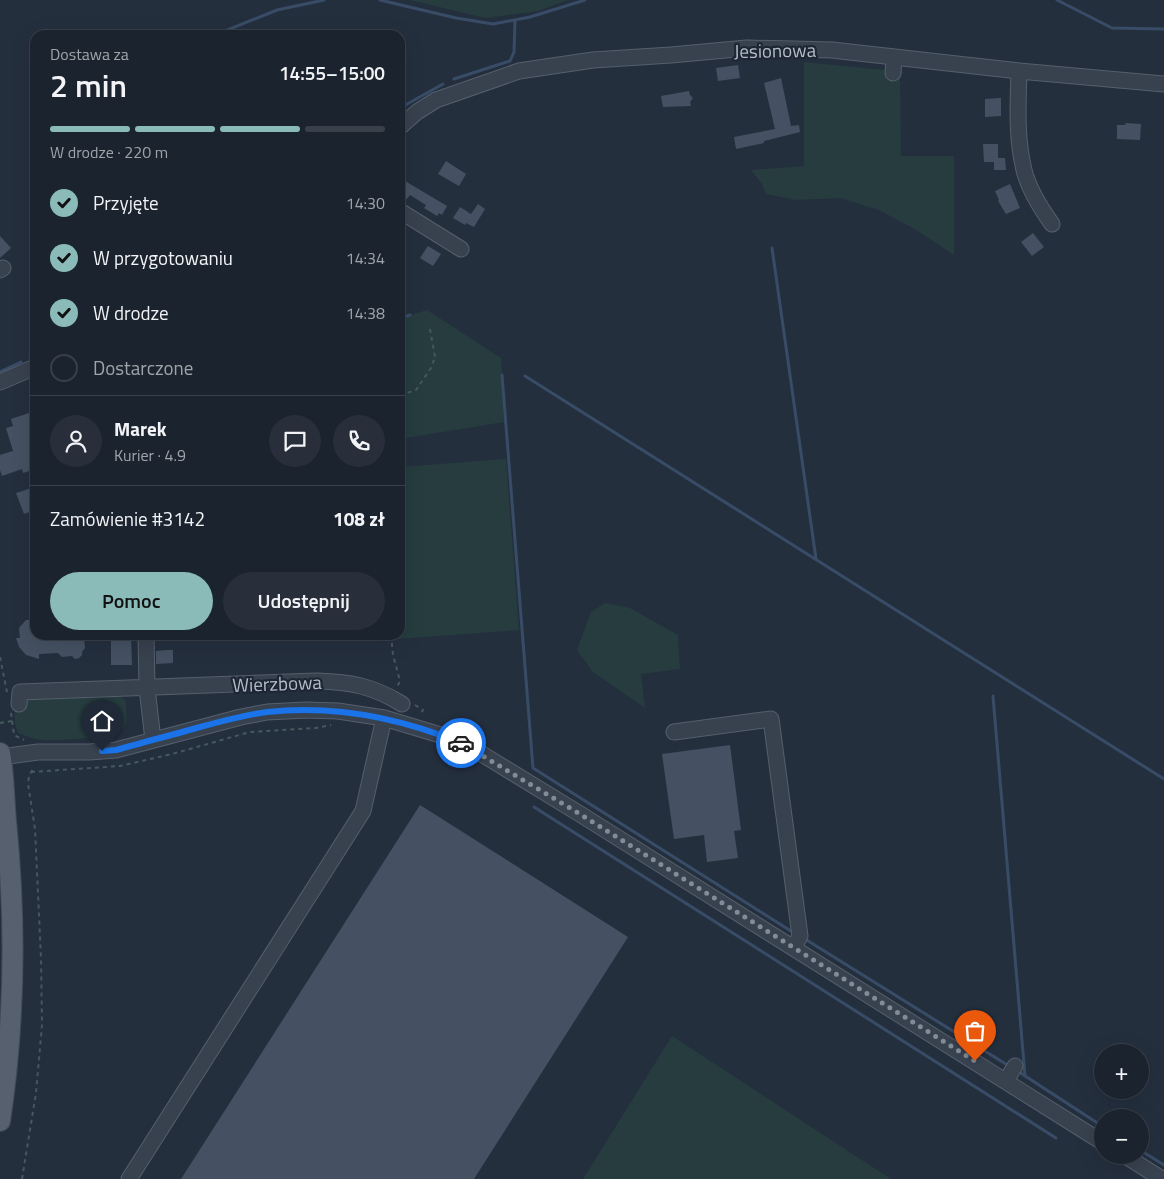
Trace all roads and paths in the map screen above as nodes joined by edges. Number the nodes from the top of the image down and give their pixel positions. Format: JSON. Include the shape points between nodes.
{"nodes":[{"id":1,"x":894,"y":57,"type":"junction"},
{"id":2,"x":1019,"y":70,"type":"junction"},
{"id":3,"x":893,"y":73,"type":"dead end"},
{"id":4,"x":1164,"y":84,"type":"edge"},
{"id":5,"x":405,"y":123,"type":"edge"},
{"id":6,"x":405,"y":214,"type":"edge"},
{"id":7,"x":1052,"y":224,"type":"dead end"},
{"id":8,"x":461,"y":249,"type":"dead end"},
{"id":9,"x":430,"y":329,"type":"dead end"},
{"id":10,"x":30,"y":368,"type":"edge"},
{"id":11,"x":0,"y":382,"type":"edge"},
{"id":12,"x":405,"y":393,"type":"edge"},
{"id":13,"x":146,"y":640,"type":"edge"},
{"id":14,"x":392,"y":640,"type":"edge"},
{"id":15,"x":0,"y":657,"type":"edge"},
{"id":16,"x":148,"y":688,"type":"junction"},
{"id":17,"x":397,"y":701,"type":"joint"},
{"id":18,"x":12,"y":703,"type":"junction"},
{"id":19,"x":423,"y":710,"type":"dead end"},
{"id":20,"x":420,"y":715,"type":"dead end"},
{"id":21,"x":384,"y":718,"type":"junction"},
{"id":22,"x":12,"y":721,"type":"junction"},
{"id":23,"x":0,"y":723,"type":"edge"},
{"id":24,"x":338,"y":723,"type":"dead end"},
{"id":25,"x":674,"y":732,"type":"dead end"},
{"id":26,"x":153,"y":740,"type":"junction"},
{"id":27,"x":30,"y":741,"type":"dead end"},
{"id":28,"x":0,"y":756,"type":"edge"},
{"id":29,"x":37,"y":762,"type":"dead end"},
{"id":30,"x":31,"y":772,"type":"junction"},
{"id":31,"x":2,"y":796,"type":"edge"},
{"id":32,"x":794,"y":947,"type":"junction"},
{"id":33,"x":1015,"y":1066,"type":"dead end"},
{"id":34,"x":1006,"y":1081,"type":"junction"},
{"id":35,"x":0,"y":1117,"type":"edge"},
{"id":36,"x":1094,"y":1137,"type":"edge"},
{"id":37,"x":1138,"y":1164,"type":"edge"},
{"id":38,"x":22,"y":1179,"type":"edge"},
{"id":39,"x":128,"y":1179,"type":"edge"},
{"id":40,"x":1162,"y":1179,"type":"edge"}],
"edges":[{"from":1,"to":2,"type":"street","name":"Jesionowa"},
{"from":1,"to":3,"type":"street"},
{"from":1,"to":5,"type":"street","name":"Jesionowa","via":[[832,50],[747,48],[571,62],[519,71],[453,93],[436,100]]},
{"from":2,"to":4,"type":"street","name":"Jesionowa"},
{"from":2,"to":7,"type":"street","via":[[1018,128],[1024,171]]},
{"from":6,"to":8,"type":"street"},
{"from":9,"to":12,"type":"path","via":[[435,359],[416,390]]},
{"from":10,"to":11,"type":"street"},
{"from":13,"to":16,"type":"street"},
{"from":14,"to":17,"type":"path","via":[[400,681]]},
{"from":15,"to":18,"type":"path"},
{"from":16,"to":17,"type":"street","name":"Wierzbowa","via":[[344,682],[365,686]]},
{"from":16,"to":18,"type":"street","name":"Wierzbowa","via":[[20,692]]},
{"from":16,"to":26,"type":"street"},
{"from":18,"to":22,"type":"path"},
{"from":19,"to":20,"type":"path"},
{"from":21,"to":26,"type":"street","name":"Wierzbowa","via":[[338,711],[267,712]]},
{"from":21,"to":32,"type":"street","name":"Wierzbowa","via":[[462,743]]},
{"from":21,"to":39,"type":"street","via":[[363,811]]},
{"from":22,"to":23,"type":"path"},
{"from":22,"to":27,"type":"path","via":[[14,735]]},
{"from":24,"to":30,"type":"path","via":[[316,728],[250,732],[120,766]]},
{"from":25,"to":32,"type":"street","via":[[771,720],[800,936]]},
{"from":26,"to":28,"type":"street","name":"Wierzbowa","via":[[116,750]]},
{"from":28,"to":31,"type":"main road"},
{"from":29,"to":30,"type":"path"},
{"from":30,"to":38,"type":"path","via":[[28,784],[35,829],[42,1025],[36,1093]]},
{"from":31,"to":35,"type":"main road","via":[[11,872],[13,927],[10,1031]]},
{"from":32,"to":34,"type":"street","name":"Wierzbowa"},
{"from":33,"to":34,"type":"street"},
{"from":34,"to":36,"type":"street","name":"Wierzbowa"},
{"from":37,"to":40,"type":"street"}]}
